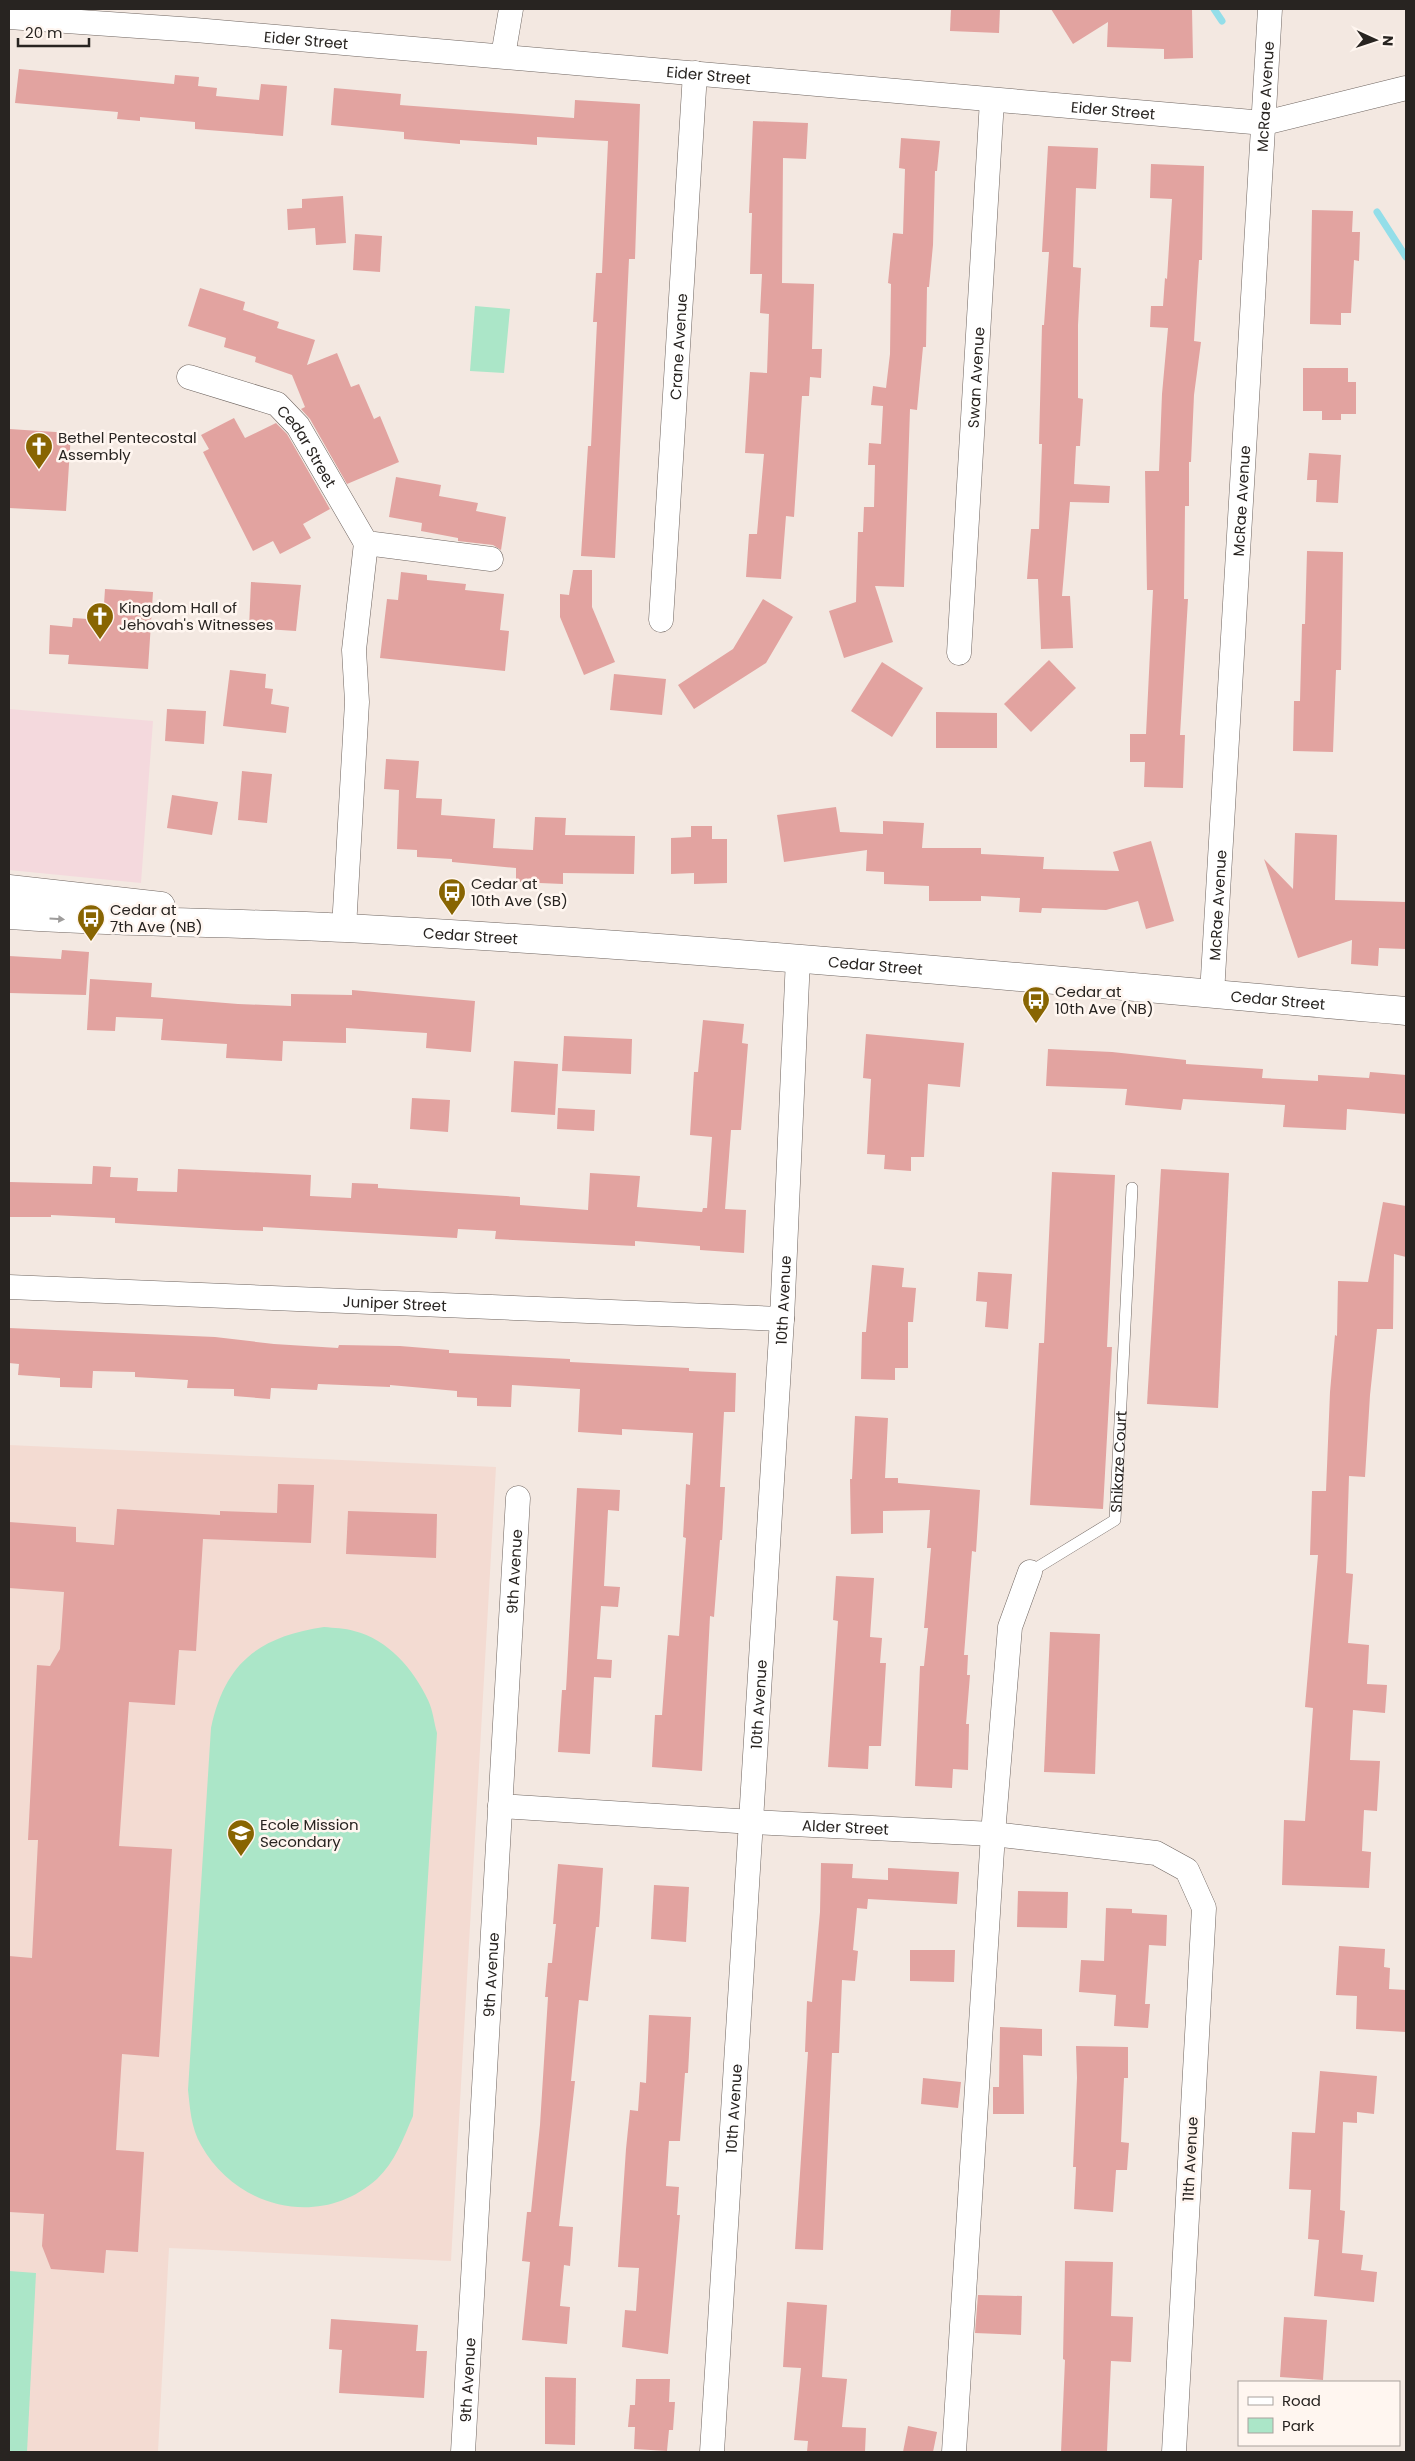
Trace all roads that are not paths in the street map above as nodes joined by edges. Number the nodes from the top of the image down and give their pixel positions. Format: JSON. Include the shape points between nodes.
{"nodes":[{"id":1,"x":511,"y":9,"type":"edge"},
{"id":2,"x":1270,"y":9,"type":"edge"},
{"id":3,"x":9,"y":17,"type":"edge"},
{"id":4,"x":196,"y":19,"type":"edge"},
{"id":5,"x":503,"y":56,"type":"junction"},
{"id":6,"x":695,"y":74,"type":"junction"},
{"id":7,"x":1406,"y":88,"type":"edge"},
{"id":8,"x":992,"y":100,"type":"junction"},
{"id":9,"x":1264,"y":123,"type":"junction"},
{"id":10,"x":189,"y":377,"type":"dead end"},
{"id":11,"x":366,"y":543,"type":"junction"},
{"id":12,"x":492,"y":559,"type":"dead end"},
{"id":13,"x":661,"y":620,"type":"dead end"},
{"id":14,"x":959,"y":654,"type":"dead end"},
{"id":15,"x":9,"y":889,"type":"edge"},
{"id":16,"x":9,"y":915,"type":"edge"},
{"id":17,"x":344,"y":928,"type":"junction"},
{"id":18,"x":798,"y":958,"type":"junction"},
{"id":19,"x":1212,"y":994,"type":"junction"},
{"id":20,"x":1406,"y":1011,"type":"edge"},
{"id":21,"x":1132,"y":1188,"type":"dead end"},
{"id":22,"x":9,"y":1287,"type":"edge"},
{"id":23,"x":782,"y":1319,"type":"junction"},
{"id":24,"x":518,"y":1498,"type":"dead end"},
{"id":25,"x":1030,"y":1572,"type":"joint"},
{"id":26,"x":500,"y":1806,"type":"junction"},
{"id":27,"x":752,"y":1822,"type":"junction"},
{"id":28,"x":993,"y":1834,"type":"junction"},
{"id":29,"x":1187,"y":1870,"type":"joint"},
{"id":30,"x":463,"y":2452,"type":"edge"},
{"id":31,"x":712,"y":2452,"type":"edge"},
{"id":32,"x":954,"y":2452,"type":"edge"},
{"id":33,"x":1174,"y":2452,"type":"edge"}],
"edges":[{"from":1,"to":5,"type":"street"},
{"from":2,"to":9,"type":"street","name":"McRae Avenue"},
{"from":3,"to":4,"type":"street","name":"Eider Street"},
{"from":4,"to":5,"type":"street","name":"Eider Street"},
{"from":5,"to":6,"type":"street","name":"Eider Street"},
{"from":6,"to":8,"type":"street","name":"Eider Street"},
{"from":6,"to":13,"type":"street","name":"Crane Avenue"},
{"from":7,"to":9,"type":"street","name":"Eider Street"},
{"from":8,"to":9,"type":"street","name":"Eider Street"},
{"from":8,"to":14,"type":"street","name":"Swan Avenue"},
{"from":9,"to":19,"type":"street","name":"McRae Avenue"},
{"from":10,"to":11,"type":"street","name":"Cedar Street","via":[[277,404],[298,426]]},
{"from":11,"to":12,"type":"street"},
{"from":11,"to":17,"type":"street","via":[[354,650],[357,702]]},
{"from":15,"to":17,"type":"main road","name":"Cedar Street"},
{"from":16,"to":17,"type":"main road","name":"Cedar Street","one_way":true},
{"from":17,"to":18,"type":"main road","name":"Cedar Street"},
{"from":18,"to":19,"type":"main road","name":"Cedar Street"},
{"from":18,"to":23,"type":"street","name":"10th Avenue"},
{"from":19,"to":20,"type":"main road","name":"Cedar Street"},
{"from":21,"to":25,"type":"lane","name":"Shikaze Court","via":[[1115,1520]]},
{"from":22,"to":23,"type":"street","name":"Juniper Street"},
{"from":23,"to":27,"type":"street","name":"10th Avenue"},
{"from":24,"to":26,"type":"street","name":"9th Avenue"},
{"from":25,"to":28,"type":"street","name":"Shikaze Court","via":[[1010,1626]]},
{"from":26,"to":27,"type":"street","name":"Alder Street"},
{"from":26,"to":30,"type":"street","name":"9th Avenue"},
{"from":27,"to":28,"type":"street","name":"Alder Street"},
{"from":27,"to":31,"type":"street","name":"10th Avenue"},
{"from":28,"to":29,"type":"street","name":"Alder Street","via":[[1156,1852]]},
{"from":28,"to":32,"type":"street","name":"Shikaze Court"},
{"from":29,"to":33,"type":"street","name":"11th Avenue","via":[[1204,1908]]}]}
